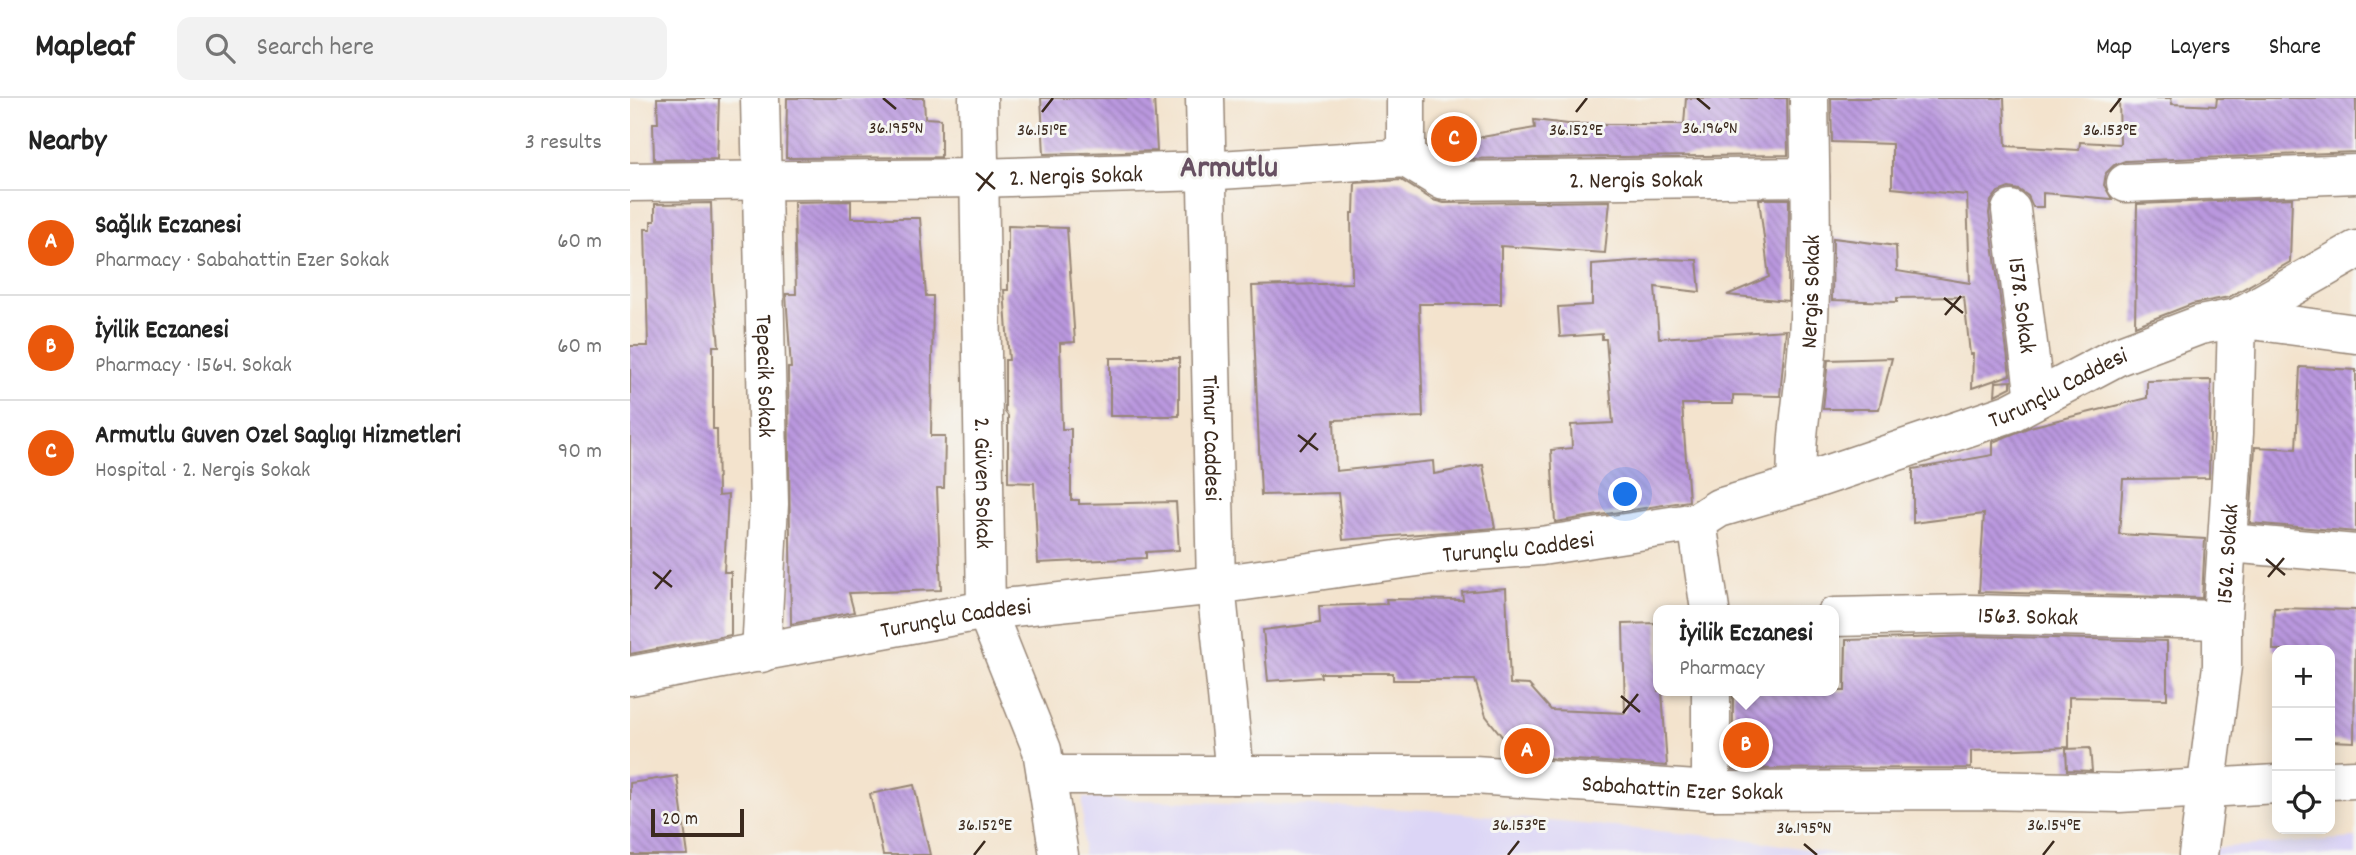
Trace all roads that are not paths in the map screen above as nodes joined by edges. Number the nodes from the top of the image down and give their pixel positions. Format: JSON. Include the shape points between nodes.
{"nodes":[{"id":1,"x":760,"y":98,"type":"edge"},
{"id":2,"x":978,"y":98,"type":"edge"},
{"id":3,"x":1205,"y":98,"type":"edge"},
{"id":4,"x":1406,"y":98,"type":"edge"},
{"id":5,"x":1809,"y":98,"type":"edge"},
{"id":6,"x":1406,"y":158,"type":"junction"},
{"id":7,"x":1204,"y":171,"type":"junction"},
{"id":8,"x":2356,"y":174,"type":"edge"},
{"id":9,"x":1810,"y":177,"type":"junction"},
{"id":10,"x":978,"y":178,"type":"junction"},
{"id":11,"x":762,"y":179,"type":"junction"},
{"id":12,"x":630,"y":183,"type":"edge"},
{"id":13,"x":2126,"y":183,"type":"dead end"},
{"id":14,"x":2011,"y":210,"type":"dead end"},
{"id":15,"x":2356,"y":250,"type":"edge"},
{"id":16,"x":2237,"y":318,"type":"junction"},
{"id":17,"x":2356,"y":334,"type":"edge"},
{"id":18,"x":2035,"y":399,"type":"junction"},
{"id":19,"x":1797,"y":485,"type":"junction"},
{"id":20,"x":1697,"y":522,"type":"junction"},
{"id":21,"x":2229,"y":543,"type":"junction"},
{"id":22,"x":2356,"y":554,"type":"edge"},
{"id":23,"x":1216,"y":585,"type":"junction"},
{"id":24,"x":1709,"y":605,"type":"edge"},
{"id":25,"x":986,"y":610,"type":"junction"},
{"id":26,"x":1839,"y":617,"type":"edge"},
{"id":27,"x":2222,"y":620,"type":"junction"},
{"id":28,"x":761,"y":653,"type":"junction"},
{"id":29,"x":630,"y":677,"type":"edge"},
{"id":30,"x":1711,"y":696,"type":"edge"},
{"id":31,"x":1046,"y":775,"type":"junction"},
{"id":32,"x":1235,"y":775,"type":"junction"},
{"id":33,"x":2356,"y":779,"type":"edge"},
{"id":34,"x":2335,"y":780,"type":"edge"},
{"id":35,"x":2272,"y":783,"type":"edge"},
{"id":36,"x":2207,"y":788,"type":"junction"},
{"id":37,"x":1711,"y":791,"type":"junction"},
{"id":38,"x":1059,"y":855,"type":"edge"},
{"id":39,"x":2198,"y":855,"type":"edge"}],
"edges":[{"from":1,"to":11,"type":"street","name":"Tepecik Sokak"},
{"from":2,"to":10,"type":"street","name":"2. Güven Sokak"},
{"from":3,"to":7,"type":"street","name":"Timur Caddesi"},
{"from":4,"to":6,"type":"street"},
{"from":5,"to":9,"type":"street","name":"Nergis Sokak"},
{"from":6,"to":7,"type":"street","name":"2. Nergis Sokak"},
{"from":6,"to":9,"type":"street","name":"2. Nergis Sokak","via":[[1444,181]]},
{"from":7,"to":10,"type":"street","name":"2. Nergis Sokak"},
{"from":7,"to":23,"type":"street","name":"Timur Caddesi"},
{"from":8,"to":13,"type":"street"},
{"from":9,"to":19,"type":"street","name":"Nergis Sokak","via":[[1813,259],[1808,353],[1795,449]]},
{"from":10,"to":11,"type":"street","name":"2. Nergis Sokak"},
{"from":10,"to":25,"type":"street","name":"2. Güven Sokak"},
{"from":11,"to":12,"type":"street","name":"2. Nergis Sokak"},
{"from":11,"to":28,"type":"street","name":"Tepecik Sokak","via":[[769,504]]},
{"from":14,"to":18,"type":"street","name":"1578. Sokak"},
{"from":15,"to":16,"type":"street","name":"Turunçlu Caddesi"},
{"from":16,"to":17,"type":"street"},
{"from":16,"to":18,"type":"street","name":"Turunçlu Caddesi","via":[[2200,325],[2118,356]]},
{"from":16,"to":21,"type":"street","name":"1562. Sokak"},
{"from":18,"to":19,"type":"street","name":"Turunçlu Caddesi","via":[[2010,413]]},
{"from":19,"to":20,"type":"street","name":"Turunçlu Caddesi","via":[[1719,508]]},
{"from":20,"to":23,"type":"street","name":"Turunçlu Caddesi","via":[[1541,546],[1439,554]]},
{"from":20,"to":24,"type":"street"},
{"from":21,"to":22,"type":"street"},
{"from":21,"to":27,"type":"street","name":"1562. Sokak"},
{"from":23,"to":25,"type":"street","name":"Turunçlu Caddesi"},
{"from":23,"to":32,"type":"street","name":"Timur Caddesi"},
{"from":25,"to":28,"type":"street","name":"Turunçlu Caddesi"},
{"from":25,"to":31,"type":"street","name":"2. Güven Sokak","via":[[1042,750]]},
{"from":26,"to":27,"type":"street","name":"1563. Sokak","via":[[1970,614]]},
{"from":27,"to":36,"type":"street","name":"1562. Sokak","via":[[2222,666]]},
{"from":28,"to":29,"type":"street","name":"Turunçlu Caddesi"},
{"from":30,"to":37,"type":"street"},
{"from":31,"to":32,"type":"street","name":"Sabahattin Ezer Sokak"},
{"from":31,"to":38,"type":"street","name":"2. Güven Sokak"},
{"from":32,"to":37,"type":"street","name":"Sabahattin Ezer Sokak","via":[[1474,775]]},
{"from":33,"to":34,"type":"street"},
{"from":35,"to":36,"type":"street","name":"Sabahattin Ezer Sokak"},
{"from":36,"to":37,"type":"street","name":"Sabahattin Ezer Sokak","via":[[2119,793]]},
{"from":36,"to":39,"type":"street","name":"1562. Sokak"}]}
